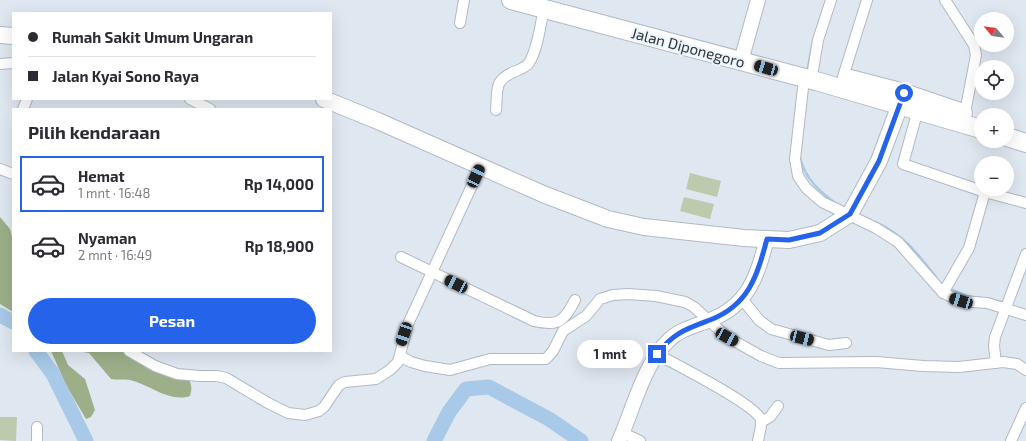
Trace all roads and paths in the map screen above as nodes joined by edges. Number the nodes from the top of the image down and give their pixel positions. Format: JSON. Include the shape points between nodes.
{"nodes":[{"id":1,"x":464,"y":0,"type":"edge"},
{"id":2,"x":511,"y":0,"type":"edge"},
{"id":3,"x":758,"y":0,"type":"edge"},
{"id":4,"x":831,"y":0,"type":"edge"},
{"id":5,"x":867,"y":0,"type":"edge"},
{"id":6,"x":945,"y":0,"type":"edge"},
{"id":7,"x":544,"y":5,"type":"edge"},
{"id":8,"x":460,"y":23,"type":"dead end"},
{"id":9,"x":0,"y":35,"type":"edge"},
{"id":10,"x":12,"y":36,"type":"edge"},
{"id":11,"x":742,"y":57,"type":"junction"},
{"id":12,"x":12,"y":63,"type":"edge"},
{"id":13,"x":0,"y":64,"type":"edge"},
{"id":14,"x":804,"y":74,"type":"junction"},
{"id":15,"x":843,"y":77,"type":"junction"},
{"id":16,"x":902,"y":99,"type":"junction"},
{"id":17,"x":192,"y":100,"type":"edge"},
{"id":18,"x":326,"y":100,"type":"edge"},
{"id":19,"x":919,"y":105,"type":"junction"},
{"id":20,"x":208,"y":108,"type":"edge"},
{"id":21,"x":496,"y":110,"type":"dead end"},
{"id":22,"x":973,"y":116,"type":"edge"},
{"id":23,"x":974,"y":127,"type":"edge"},
{"id":24,"x":1014,"y":127,"type":"edge"},
{"id":25,"x":1026,"y":131,"type":"edge"},
{"id":26,"x":1014,"y":139,"type":"edge"},
{"id":27,"x":1026,"y":143,"type":"edge"},
{"id":28,"x":481,"y":166,"type":"junction"},
{"id":29,"x":0,"y":169,"type":"edge"},
{"id":30,"x":12,"y":174,"type":"edge"},
{"id":31,"x":974,"y":188,"type":"edge"},
{"id":32,"x":984,"y":196,"type":"edge"},
{"id":33,"x":1000,"y":196,"type":"edge"},
{"id":34,"x":1026,"y":203,"type":"edge"},
{"id":35,"x":852,"y":211,"type":"junction"},
{"id":36,"x":767,"y":239,"type":"junction"},
{"id":37,"x":1026,"y":254,"type":"edge"},
{"id":38,"x":400,"y":257,"type":"dead end"},
{"id":39,"x":432,"y":273,"type":"junction"},
{"id":40,"x":944,"y":291,"type":"junction"},
{"id":41,"x":742,"y":298,"type":"junction"},
{"id":42,"x":575,"y":300,"type":"dead end"},
{"id":43,"x":1007,"y":307,"type":"junction"},
{"id":44,"x":1026,"y":315,"type":"edge"},
{"id":45,"x":709,"y":320,"type":"junction"},
{"id":46,"x":846,"y":343,"type":"dead end"},
{"id":47,"x":131,"y":352,"type":"edge"},
{"id":48,"x":657,"y":354,"type":"junction"},
{"id":49,"x":400,"y":356,"type":"junction"},
{"id":50,"x":996,"y":363,"type":"junction"},
{"id":51,"x":1026,"y":370,"type":"edge"},
{"id":52,"x":778,"y":406,"type":"dead end"},
{"id":53,"x":1026,"y":408,"type":"edge"},
{"id":54,"x":761,"y":422,"type":"junction"},
{"id":55,"x":1022,"y":426,"type":"edge"},
{"id":56,"x":37,"y":428,"type":"dead end"},
{"id":57,"x":621,"y":437,"type":"edge"},
{"id":58,"x":37,"y":441,"type":"edge"},
{"id":59,"x":640,"y":441,"type":"edge"},
{"id":60,"x":758,"y":441,"type":"edge"},
{"id":61,"x":1011,"y":441,"type":"edge"}],
"edges":[{"from":1,"to":8,"type":"street"},
{"from":2,"to":7,"type":"highway","name":"Jalan Diponegoro"},
{"from":3,"to":11,"type":"street"},
{"from":4,"to":14,"type":"street"},
{"from":5,"to":15,"type":"street"},
{"from":6,"to":22,"type":"street","via":[[974,45],[976,55]]},
{"from":7,"to":11,"type":"highway","name":"Jalan Diponegoro"},
{"from":7,"to":21,"type":"street","via":[[534,50],[528,63],[504,77],[498,86]]},
{"from":9,"to":10,"type":"main road"},
{"from":11,"to":14,"type":"highway","name":"Jalan Diponegoro"},
{"from":12,"to":13,"type":"street"},
{"from":14,"to":15,"type":"highway","name":"Jalan Diponegoro"},
{"from":14,"to":16,"type":"highway","name":"Jalan Diponegoro"},
{"from":14,"to":35,"type":"street","via":[[796,172],[812,195]]},
{"from":15,"to":16,"type":"highway","name":"Jalan Diponegoro"},
{"from":16,"to":19,"type":"highway","name":"Jalan Diponegoro"},
{"from":16,"to":35,"type":"main road","via":[[879,161]]},
{"from":17,"to":20,"type":"street"},
{"from":18,"to":28,"type":"main road"},
{"from":19,"to":22,"type":"highway","name":"Jalan Diponegoro"},
{"from":19,"to":23,"type":"highway","name":"Jalan Diponegoro"},
{"from":19,"to":31,"type":"street","via":[[902,163]]},
{"from":24,"to":25,"type":"highway"},
{"from":26,"to":27,"type":"highway"},
{"from":28,"to":36,"type":"main road","via":[[608,219],[644,227]]},
{"from":28,"to":39,"type":"street"},
{"from":29,"to":30,"type":"street"},
{"from":32,"to":40,"type":"street","via":[[969,248]]},
{"from":33,"to":34,"type":"street"},
{"from":35,"to":36,"type":"main road","via":[[820,233],[789,240]]},
{"from":35,"to":40,"type":"street","via":[[898,242]]},
{"from":36,"to":41,"type":"street","via":[[756,275]]},
{"from":37,"to":43,"type":"street"},
{"from":38,"to":39,"type":"street"},
{"from":39,"to":42,"type":"street","via":[[523,317],[543,323],[558,323],[569,312]]},
{"from":39,"to":49,"type":"street","via":[[408,324]]},
{"from":40,"to":43,"type":"street","via":[[961,301]]},
{"from":41,"to":45,"type":"street","via":[[727,311]]},
{"from":41,"to":46,"type":"street","via":[[759,320],[771,329],[829,345]]},
{"from":43,"to":44,"type":"street"},
{"from":43,"to":50,"type":"street","via":[[995,337]]},
{"from":45,"to":48,"type":"street","via":[[670,338]]},
{"from":45,"to":49,"type":"street","via":[[694,307],[676,299],[635,294],[613,295],[600,299],[586,316],[563,331],[546,359],[490,358],[450,370],[425,366]]},
{"from":45,"to":50,"type":"street","via":[[727,337],[779,363],[876,362],[959,367]]},
{"from":47,"to":49,"type":"street","via":[[155,366],[177,374],[226,378],[279,410],[296,415],[319,411],[335,389],[345,382],[370,381],[385,374],[398,362]]},
{"from":48,"to":54,"type":"street","via":[[735,398],[757,414]]},
{"from":48,"to":57,"type":"street"},
{"from":50,"to":51,"type":"street","via":[[1011,362]]},
{"from":52,"to":54,"type":"street"},
{"from":53,"to":55,"type":"street"},
{"from":54,"to":60,"type":"street"},
{"from":55,"to":61,"type":"street"},
{"from":56,"to":58,"type":"street"},
{"from":57,"to":59,"type":"street"}]}
